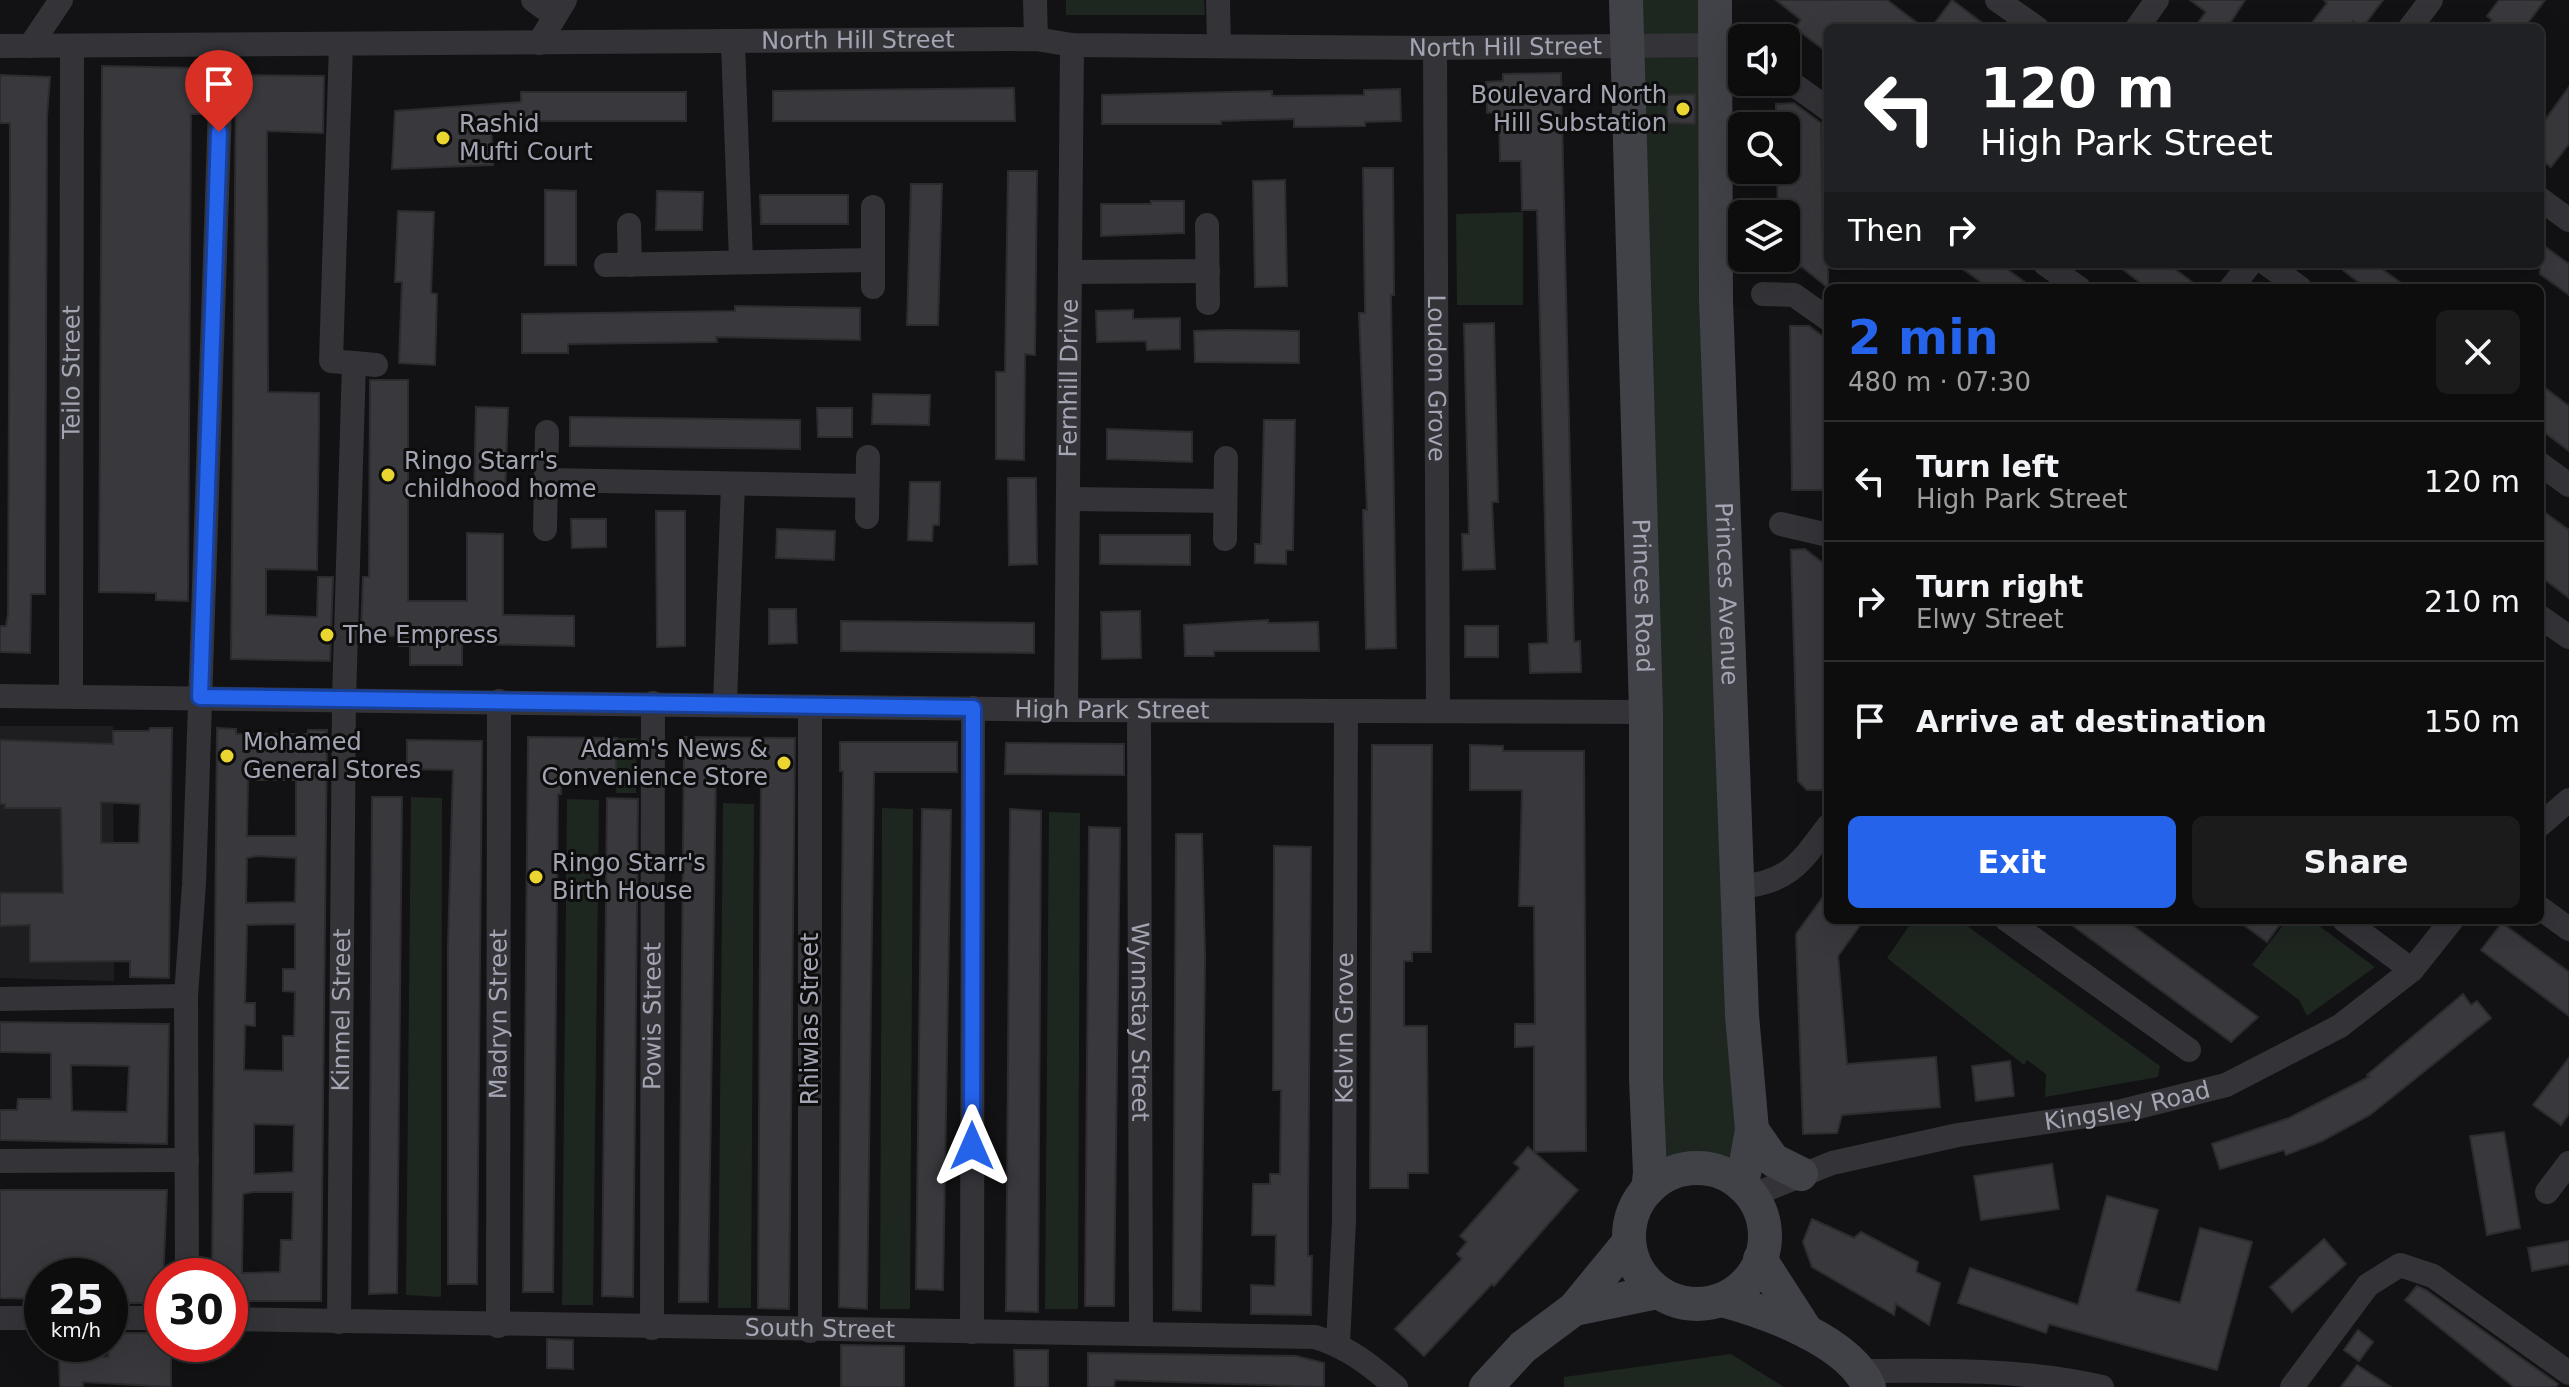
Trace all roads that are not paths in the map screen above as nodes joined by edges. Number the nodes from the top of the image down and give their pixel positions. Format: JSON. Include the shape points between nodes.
{"nodes":[{"id":1,"x":61,"y":0,"type":"edge"},
{"id":2,"x":533,"y":0,"type":"edge"},
{"id":3,"x":1035,"y":0,"type":"edge"},
{"id":4,"x":1218,"y":0,"type":"edge"},
{"id":5,"x":1626,"y":0,"type":"edge"},
{"id":6,"x":1715,"y":0,"type":"edge"},
{"id":7,"x":1997,"y":0,"type":"edge"},
{"id":8,"x":2157,"y":0,"type":"edge"},
{"id":9,"x":2431,"y":0,"type":"edge"},
{"id":10,"x":560,"y":8,"type":"edge"},
{"id":11,"x":2031,"y":24,"type":"edge"},
{"id":12,"x":2140,"y":24,"type":"edge"},
{"id":13,"x":2413,"y":24,"type":"edge"},
{"id":14,"x":1036,"y":39,"type":"junction"},
{"id":15,"x":539,"y":43,"type":"junction"},
{"id":16,"x":341,"y":44,"type":"junction"},
{"id":17,"x":733,"y":44,"type":"junction"},
{"id":18,"x":1627,"y":44,"type":"junction"},
{"id":19,"x":1072,"y":45,"type":"junction"},
{"id":20,"x":1716,"y":45,"type":"junction"},
{"id":21,"x":0,"y":46,"type":"edge"},
{"id":22,"x":30,"y":46,"type":"junction"},
{"id":23,"x":222,"y":46,"type":"junction"},
{"id":24,"x":1219,"y":46,"type":"junction"},
{"id":25,"x":72,"y":47,"type":"junction"},
{"id":26,"x":1435,"y":48,"type":"junction"},
{"id":27,"x":1800,"y":89,"type":"edge"},
{"id":28,"x":1824,"y":106,"type":"edge"},
{"id":29,"x":873,"y":207,"type":"dead end"},
{"id":30,"x":629,"y":225,"type":"dead end"},
{"id":31,"x":1207,"y":225,"type":"dead end"},
{"id":32,"x":873,"y":260,"type":"junction"},
{"id":33,"x":741,"y":261,"type":"junction"},
{"id":34,"x":2051,"y":268,"type":"edge"},
{"id":35,"x":2247,"y":268,"type":"edge"},
{"id":36,"x":2272,"y":268,"type":"edge"},
{"id":37,"x":1208,"y":271,"type":"junction"},
{"id":38,"x":1071,"y":272,"type":"junction"},
{"id":39,"x":2073,"y":284,"type":"edge"},
{"id":40,"x":2234,"y":284,"type":"edge"},
{"id":41,"x":2294,"y":284,"type":"edge"},
{"id":42,"x":873,"y":287,"type":"dead end"},
{"id":43,"x":1763,"y":294,"type":"dead end"},
{"id":44,"x":1208,"y":303,"type":"dead end"},
{"id":45,"x":1824,"y":316,"type":"edge"},
{"id":46,"x":547,"y":432,"type":"dead end"},
{"id":47,"x":868,"y":457,"type":"dead end"},
{"id":48,"x":1226,"y":458,"type":"dead end"},
{"id":49,"x":2544,"y":467,"type":"edge"},
{"id":50,"x":546,"y":480,"type":"junction"},
{"id":51,"x":733,"y":484,"type":"junction"},
{"id":52,"x":2569,"y":485,"type":"edge"},
{"id":53,"x":867,"y":486,"type":"junction"},
{"id":54,"x":1071,"y":499,"type":"junction"},
{"id":55,"x":1225,"y":501,"type":"junction"},
{"id":56,"x":867,"y":517,"type":"dead end"},
{"id":57,"x":1781,"y":524,"type":"dead end"},
{"id":58,"x":545,"y":529,"type":"dead end"},
{"id":59,"x":1824,"y":534,"type":"edge"},
{"id":60,"x":1225,"y":539,"type":"dead end"},
{"id":61,"x":2544,"y":620,"type":"edge"},
{"id":62,"x":2569,"y":637,"type":"edge"},
{"id":63,"x":0,"y":696,"type":"edge"},
{"id":64,"x":71,"y":696,"type":"junction"},
{"id":65,"x":200,"y":697,"type":"junction"},
{"id":66,"x":344,"y":699,"type":"junction"},
{"id":67,"x":499,"y":701,"type":"junction"},
{"id":68,"x":653,"y":703,"type":"junction"},
{"id":69,"x":725,"y":704,"type":"junction"},
{"id":70,"x":810,"y":707,"type":"junction"},
{"id":71,"x":973,"y":708,"type":"junction"},
{"id":72,"x":1438,"y":709,"type":"junction"},
{"id":73,"x":1066,"y":710,"type":"junction"},
{"id":74,"x":1139,"y":710,"type":"junction"},
{"id":75,"x":1346,"y":711,"type":"junction"},
{"id":76,"x":1646,"y":712,"type":"junction"},
{"id":77,"x":2569,"y":800,"type":"edge"},
{"id":78,"x":2544,"y":822,"type":"edge"},
{"id":79,"x":1824,"y":831,"type":"edge"},
{"id":80,"x":1738,"y":887,"type":"junction"},
{"id":81,"x":2544,"y":911,"type":"edge"},
{"id":82,"x":2013,"y":924,"type":"edge"},
{"id":83,"x":2349,"y":924,"type":"edge"},
{"id":84,"x":2449,"y":924,"type":"edge"},
{"id":85,"x":2569,"y":929,"type":"edge"},
{"id":86,"x":2412,"y":970,"type":"junction"},
{"id":87,"x":186,"y":996,"type":"junction"},
{"id":88,"x":0,"y":999,"type":"edge"},
{"id":89,"x":2189,"y":1050,"type":"dead end"},
{"id":90,"x":1752,"y":1130,"type":"junction"},
{"id":91,"x":187,"y":1160,"type":"junction"},
{"id":92,"x":0,"y":1161,"type":"edge"},
{"id":93,"x":2569,"y":1163,"type":"edge"},
{"id":94,"x":1801,"y":1174,"type":"junction"},
{"id":95,"x":1648,"y":1189,"type":"junction"},
{"id":96,"x":1747,"y":1190,"type":"junction"},
{"id":97,"x":2547,"y":1192,"type":"dead end"},
{"id":98,"x":1629,"y":1242,"type":"junction"},
{"id":99,"x":187,"y":1258,"type":"edge"},
{"id":100,"x":1760,"y":1259,"type":"junction"},
{"id":101,"x":1657,"y":1292,"type":"junction"},
{"id":102,"x":1722,"y":1300,"type":"junction"},
{"id":103,"x":1574,"y":1309,"type":"junction"},
{"id":104,"x":0,"y":1318,"type":"edge"},
{"id":105,"x":24,"y":1318,"type":"edge"},
{"id":106,"x":248,"y":1319,"type":"edge"},
{"id":107,"x":339,"y":1322,"type":"junction"},
{"id":108,"x":498,"y":1326,"type":"junction"},
{"id":109,"x":652,"y":1328,"type":"junction"},
{"id":110,"x":810,"y":1331,"type":"junction"},
{"id":111,"x":972,"y":1332,"type":"junction"},
{"id":112,"x":1808,"y":1333,"type":"junction"},
{"id":113,"x":1141,"y":1334,"type":"junction"},
{"id":114,"x":1338,"y":1344,"type":"junction"},
{"id":115,"x":2569,"y":1373,"type":"edge"},
{"id":116,"x":1866,"y":1379,"type":"edge"},
{"id":117,"x":1396,"y":1387,"type":"edge"},
{"id":118,"x":1486,"y":1387,"type":"edge"},
{"id":119,"x":2102,"y":1387,"type":"edge"},
{"id":120,"x":2292,"y":1387,"type":"edge"}],
"edges":[{"from":1,"to":22,"type":"street"},
{"from":2,"to":10,"type":"street"},
{"from":3,"to":14,"type":"street"},
{"from":4,"to":24,"type":"street"},
{"from":5,"to":18,"type":"main road","name":"Princes Road"},
{"from":6,"to":20,"type":"main road","name":"Princes Avenue"},
{"from":7,"to":11,"type":"street"},
{"from":8,"to":12,"type":"street"},
{"from":9,"to":13,"type":"street"},
{"from":10,"to":15,"type":"street"},
{"from":14,"to":17,"type":"street","name":"North Hill Street"},
{"from":14,"to":19,"type":"street","name":"North Hill Street"},
{"from":15,"to":16,"type":"street","name":"North Hill Street"},
{"from":15,"to":17,"type":"street","name":"North Hill Street"},
{"from":16,"to":23,"type":"street","name":"North Hill Street"},
{"from":16,"to":66,"type":"street","name":"Kinmel Street","via":[[331,361],[365,364]]},
{"from":17,"to":33,"type":"street"},
{"from":18,"to":20,"type":"street","name":"North Hill Street"},
{"from":18,"to":26,"type":"street","name":"North Hill Street"},
{"from":18,"to":76,"type":"main road","name":"Princes Road"},
{"from":19,"to":24,"type":"street","name":"North Hill Street"},
{"from":19,"to":38,"type":"street","name":"Fernhill Drive"},
{"from":20,"to":80,"type":"main road","name":"Princes Avenue","via":[[1716,300]]},
{"from":21,"to":22,"type":"street","name":"North Hill Street"},
{"from":22,"to":25,"type":"street","name":"North Hill Street"},
{"from":23,"to":25,"type":"street","name":"North Hill Street"},
{"from":23,"to":65,"type":"street"},
{"from":24,"to":26,"type":"street","name":"North Hill Street"},
{"from":25,"to":64,"type":"street","name":"Teilo Street"},
{"from":26,"to":72,"type":"street","name":"Loudon Grove"},
{"from":27,"to":28,"type":"street"},
{"from":29,"to":32,"type":"street"},
{"from":30,"to":33,"type":"street","via":[[618,265]]},
{"from":31,"to":37,"type":"street"},
{"from":32,"to":33,"type":"street"},
{"from":32,"to":42,"type":"street"},
{"from":34,"to":39,"type":"street"},
{"from":35,"to":40,"type":"street"},
{"from":36,"to":41,"type":"street"},
{"from":37,"to":38,"type":"street"},
{"from":37,"to":44,"type":"street"},
{"from":38,"to":54,"type":"street","name":"Fernhill Drive"},
{"from":43,"to":45,"type":"street","via":[[1794,295]]},
{"from":46,"to":50,"type":"street"},
{"from":47,"to":53,"type":"street"},
{"from":48,"to":55,"type":"street"},
{"from":49,"to":52,"type":"street"},
{"from":50,"to":51,"type":"street"},
{"from":50,"to":58,"type":"street"},
{"from":51,"to":53,"type":"street"},
{"from":51,"to":69,"type":"street"},
{"from":53,"to":56,"type":"street"},
{"from":54,"to":55,"type":"street"},
{"from":54,"to":73,"type":"street","name":"Fernhill Drive"},
{"from":55,"to":60,"type":"street"},
{"from":57,"to":59,"type":"street"},
{"from":61,"to":62,"type":"street"},
{"from":63,"to":64,"type":"street","name":"High Park Street"},
{"from":64,"to":65,"type":"street","name":"High Park Street"},
{"from":65,"to":66,"type":"street","name":"High Park Street"},
{"from":65,"to":87,"type":"street"},
{"from":66,"to":67,"type":"street","name":"High Park Street"},
{"from":66,"to":107,"type":"street","name":"Kinmel Street"},
{"from":67,"to":68,"type":"street","name":"High Park Street"},
{"from":67,"to":108,"type":"street","name":"Madryn Street"},
{"from":68,"to":69,"type":"street","name":"High Park Street"},
{"from":68,"to":109,"type":"street","name":"Powis Street"},
{"from":69,"to":70,"type":"street","name":"High Park Street"},
{"from":70,"to":71,"type":"street","name":"High Park Street"},
{"from":70,"to":110,"type":"street","name":"Rhiwlas Street"},
{"from":71,"to":73,"type":"street","name":"High Park Street"},
{"from":71,"to":111,"type":"street"},
{"from":72,"to":75,"type":"street","name":"High Park Street"},
{"from":72,"to":76,"type":"street","name":"High Park Street"},
{"from":73,"to":74,"type":"street","name":"High Park Street"},
{"from":74,"to":75,"type":"street","name":"High Park Street"},
{"from":74,"to":113,"type":"street","name":"Wynnstay Street"},
{"from":75,"to":114,"type":"street","name":"Kelvin Grove","via":[[1344,1221]]},
{"from":76,"to":95,"type":"main road","name":"Princes Road"},
{"from":77,"to":78,"type":"street"},
{"from":79,"to":80,"type":"street","via":[[1795,870],[1763,885]]},
{"from":80,"to":90,"type":"main road","name":"Princes Avenue"},
{"from":81,"to":85,"type":"street"},
{"from":82,"to":89,"type":"street"},
{"from":83,"to":86,"type":"street"},
{"from":84,"to":86,"type":"street","name":"Kingsley Road"},
{"from":86,"to":94,"type":"street","name":"Kingsley Road","via":[[2340,1026],[2226,1085],[2122,1111],[1958,1135]]},
{"from":87,"to":88,"type":"street"},
{"from":87,"to":91,"type":"street"},
{"from":90,"to":94,"type":"main road","via":[[1773,1160]]},
{"from":90,"to":96,"type":"main road","name":"Princes Avenue"},
{"from":91,"to":92,"type":"street"},
{"from":91,"to":99,"type":"street"},
{"from":93,"to":97,"type":"street"},
{"from":94,"to":96,"type":"street","name":"Kingsley Road"},
{"from":95,"to":96,"type":"main road","via":[[1666,1175],[1689,1169],[1726,1174]]},
{"from":95,"to":98,"type":"main road","via":[[1636,1206]]},
{"from":96,"to":100,"type":"main road","via":[[1765,1228]]},
{"from":98,"to":101,"type":"main road","via":[[1637,1270]]},
{"from":98,"to":103,"type":"main road"},
{"from":100,"to":102,"type":"main road","via":[[1741,1288]]},
{"from":100,"to":112,"type":"main road"},
{"from":101,"to":102,"type":"main road","via":[[1699,1304]]},
{"from":101,"to":103,"type":"main road"},
{"from":102,"to":112,"type":"main road","via":[[1763,1311]]},
{"from":103,"to":118,"type":"main road","via":[[1523,1347]]},
{"from":104,"to":105,"type":"street"},
{"from":106,"to":107,"type":"street","name":"South Street"},
{"from":107,"to":108,"type":"street","name":"South Street"},
{"from":108,"to":109,"type":"street","name":"South Street"},
{"from":109,"to":110,"type":"street","name":"South Street"},
{"from":110,"to":111,"type":"street","name":"South Street"},
{"from":111,"to":113,"type":"street","name":"South Street"},
{"from":112,"to":116,"type":"main road"},
{"from":113,"to":114,"type":"street","name":"South Street","via":[[1315,1337]]},
{"from":114,"to":117,"type":"street","name":"South Street"},
{"from":115,"to":120,"type":"street","via":[[2433,1276],[2400,1265],[2368,1285]]},
{"from":116,"to":119,"type":"street","via":[[1938,1370],[2067,1379]]}]}
